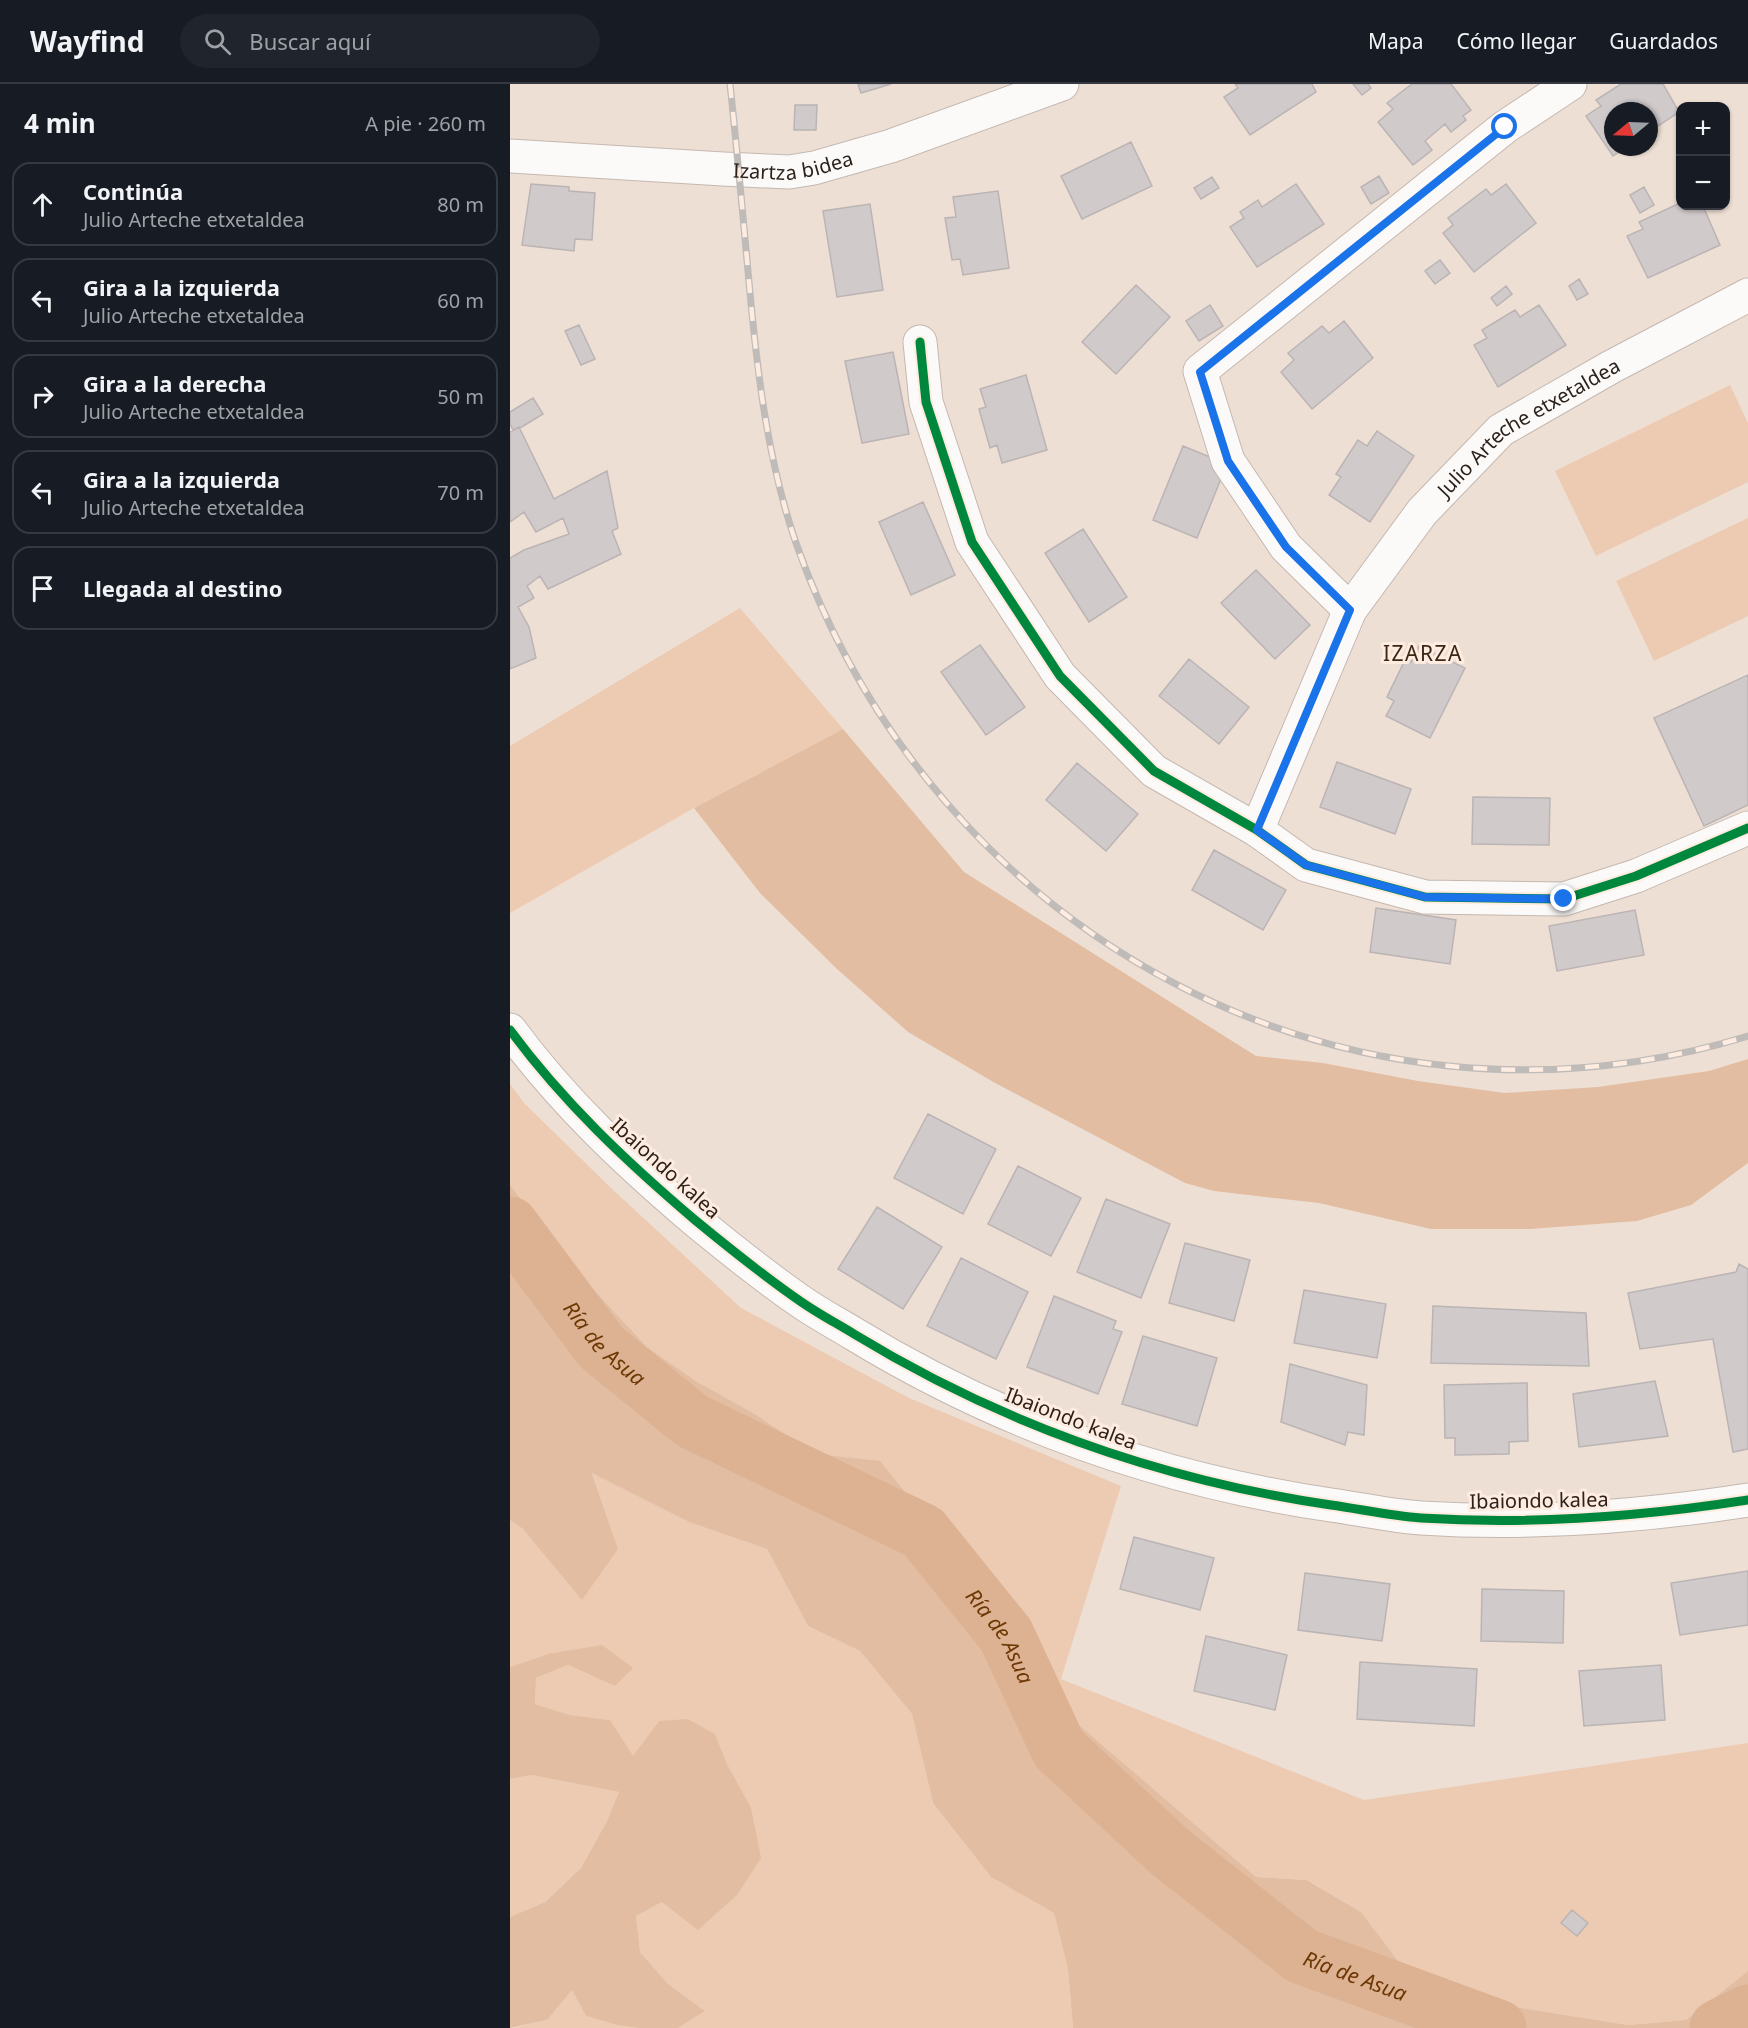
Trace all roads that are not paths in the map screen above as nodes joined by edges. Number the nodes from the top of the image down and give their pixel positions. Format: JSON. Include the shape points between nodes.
{"nodes":[{"id":1,"x":1062,"y":84,"type":"edge"},
{"id":2,"x":1570,"y":84,"type":"edge"},
{"id":3,"x":510,"y":156,"type":"edge"},
{"id":4,"x":1748,"y":296,"type":"edge"},
{"id":5,"x":920,"y":342,"type":"dead end"},
{"id":6,"x":1350,"y":610,"type":"junction"},
{"id":7,"x":1748,"y":828,"type":"edge"},
{"id":8,"x":1257,"y":830,"type":"junction"},
{"id":9,"x":510,"y":1030,"type":"edge"},
{"id":10,"x":1748,"y":1500,"type":"edge"}],
"edges":[{"from":1,"to":3,"type":"street","name":"Izartza bidea","via":[[891,146],[789,172]]},
{"from":2,"to":6,"type":"street","via":[[1505,127],[1200,372],[1228,461],[1286,547]]},
{"from":4,"to":6,"type":"street","name":"Julio Arteche etxetaldea","via":[[1501,430],[1422,512]]},
{"from":5,"to":8,"type":"street","via":[[926,402],[972,542],[1060,676],[1154,771]]},
{"from":6,"to":8,"type":"street","name":"Julio Arteche etxetaldea"},
{"from":7,"to":8,"type":"street","via":[[1636,876],[1564,899],[1425,897],[1306,865]]},
{"from":9,"to":10,"type":"street","name":"Ibaiondo kalea","via":[[585,1119],[646,1178],[743,1260],[801,1302],[903,1364],[997,1410],[1093,1448],[1273,1496],[1418,1518],[1618,1517]]}]}
